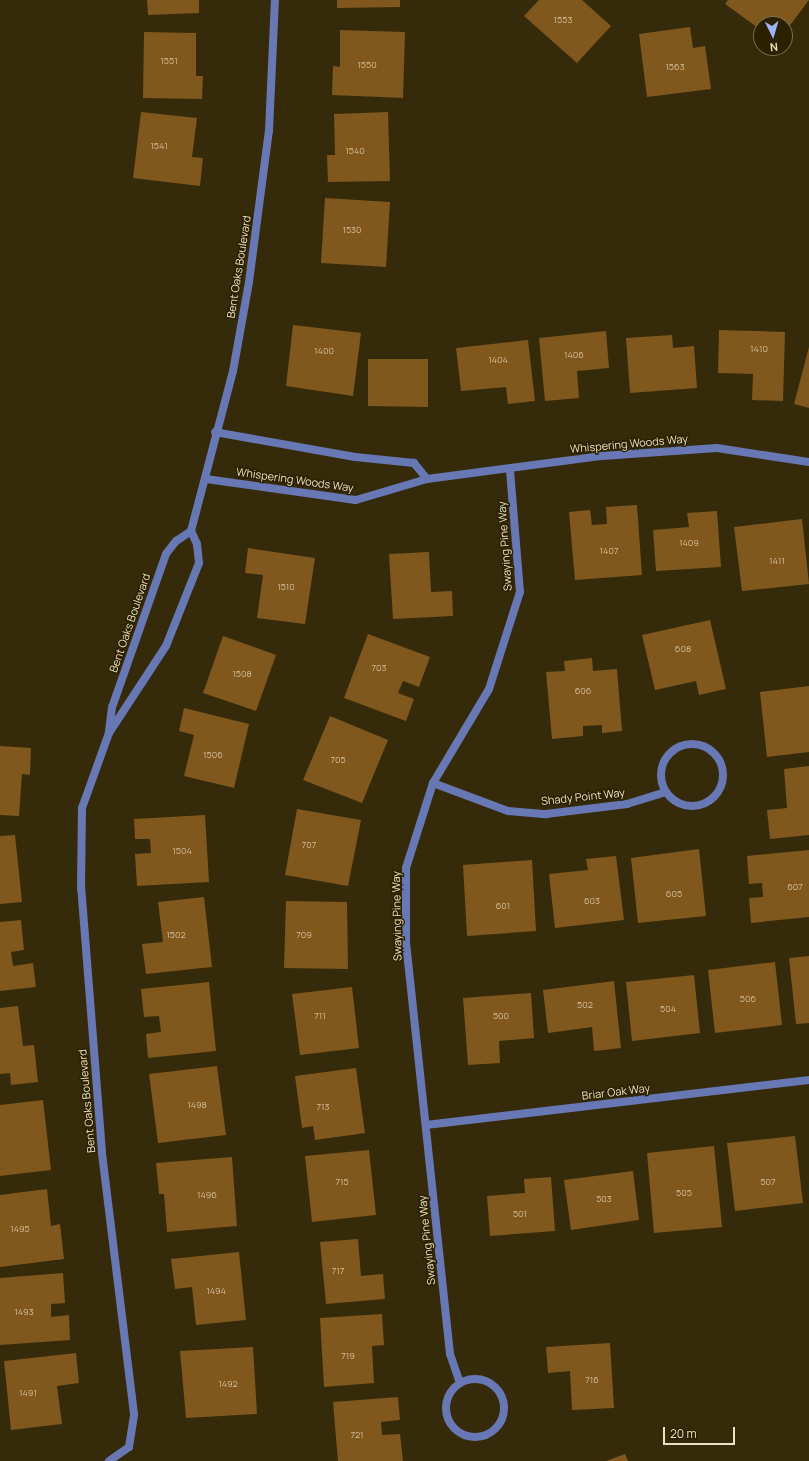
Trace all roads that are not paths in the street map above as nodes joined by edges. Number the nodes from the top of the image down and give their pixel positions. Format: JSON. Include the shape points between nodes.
{"nodes":[{"id":1,"x":276,"y":0,"type":"edge"},
{"id":2,"x":215,"y":432,"type":"junction"},
{"id":3,"x":809,"y":462,"type":"edge"},
{"id":4,"x":510,"y":470,"type":"junction"},
{"id":5,"x":206,"y":479,"type":"junction"},
{"id":6,"x":427,"y":479,"type":"junction"},
{"id":7,"x":191,"y":531,"type":"junction"},
{"id":8,"x":109,"y":732,"type":"junction"},
{"id":9,"x":433,"y":783,"type":"junction"},
{"id":10,"x":666,"y":792,"type":"junction"},
{"id":11,"x":809,"y":1080,"type":"edge"},
{"id":12,"x":426,"y":1125,"type":"junction"},
{"id":13,"x":460,"y":1383,"type":"junction"},
{"id":14,"x":109,"y":1461,"type":"edge"}],
"edges":[{"from":1,"to":2,"type":"street","name":"Bent Oaks Boulevard","via":[[269,131],[249,282],[233,371]]},
{"from":2,"to":5,"type":"street","name":"Bent Oaks Boulevard"},
{"from":2,"to":6,"type":"street","via":[[354,457],[414,463]]},
{"from":3,"to":4,"type":"street","name":"Whispering Woods Way","via":[[717,448],[602,456]]},
{"from":4,"to":6,"type":"street","name":"Whispering Woods Way"},
{"from":4,"to":9,"type":"street","name":"Swaying Pine Way","via":[[520,592],[489,689]]},
{"from":5,"to":6,"type":"street","name":"Whispering Woods Way","via":[[356,500]]},
{"from":5,"to":7,"type":"street","name":"Bent Oaks Boulevard"},
{"from":7,"to":8,"type":"street","name":"Bent Oaks Boulevard","via":[[176,541],[166,554],[112,707]]},
{"from":7,"to":8,"type":"street","name":"Bent Oaks Boulevard","via":[[197,544],[199,563],[166,646]]},
{"from":8,"to":14,"type":"street","name":"Bent Oaks Boulevard","via":[[82,808],[81,888],[102,1152],[134,1414],[129,1447]]},
{"from":9,"to":10,"type":"street","name":"Shady Point Way","via":[[508,811],[546,814],[627,804]]},
{"from":9,"to":12,"type":"street","name":"Swaying Pine Way","via":[[406,868],[406,941]]},
{"from":10,"to":10,"type":"street","via":[[680,804],[690,806],[713,799],[723,778],[718,758],[698,745],[675,750],[662,768],[662,782]]},
{"from":11,"to":12,"type":"street","name":"Briar Oak Way"},
{"from":12,"to":13,"type":"street","name":"Swaying Pine Way","via":[[450,1354]]},
{"from":13,"to":13,"type":"street","via":[[446,1400],[445,1410],[449,1422],[458,1432],[469,1437],[483,1436],[493,1431],[504,1410],[497,1389],[485,1381],[473,1379]]}]}
